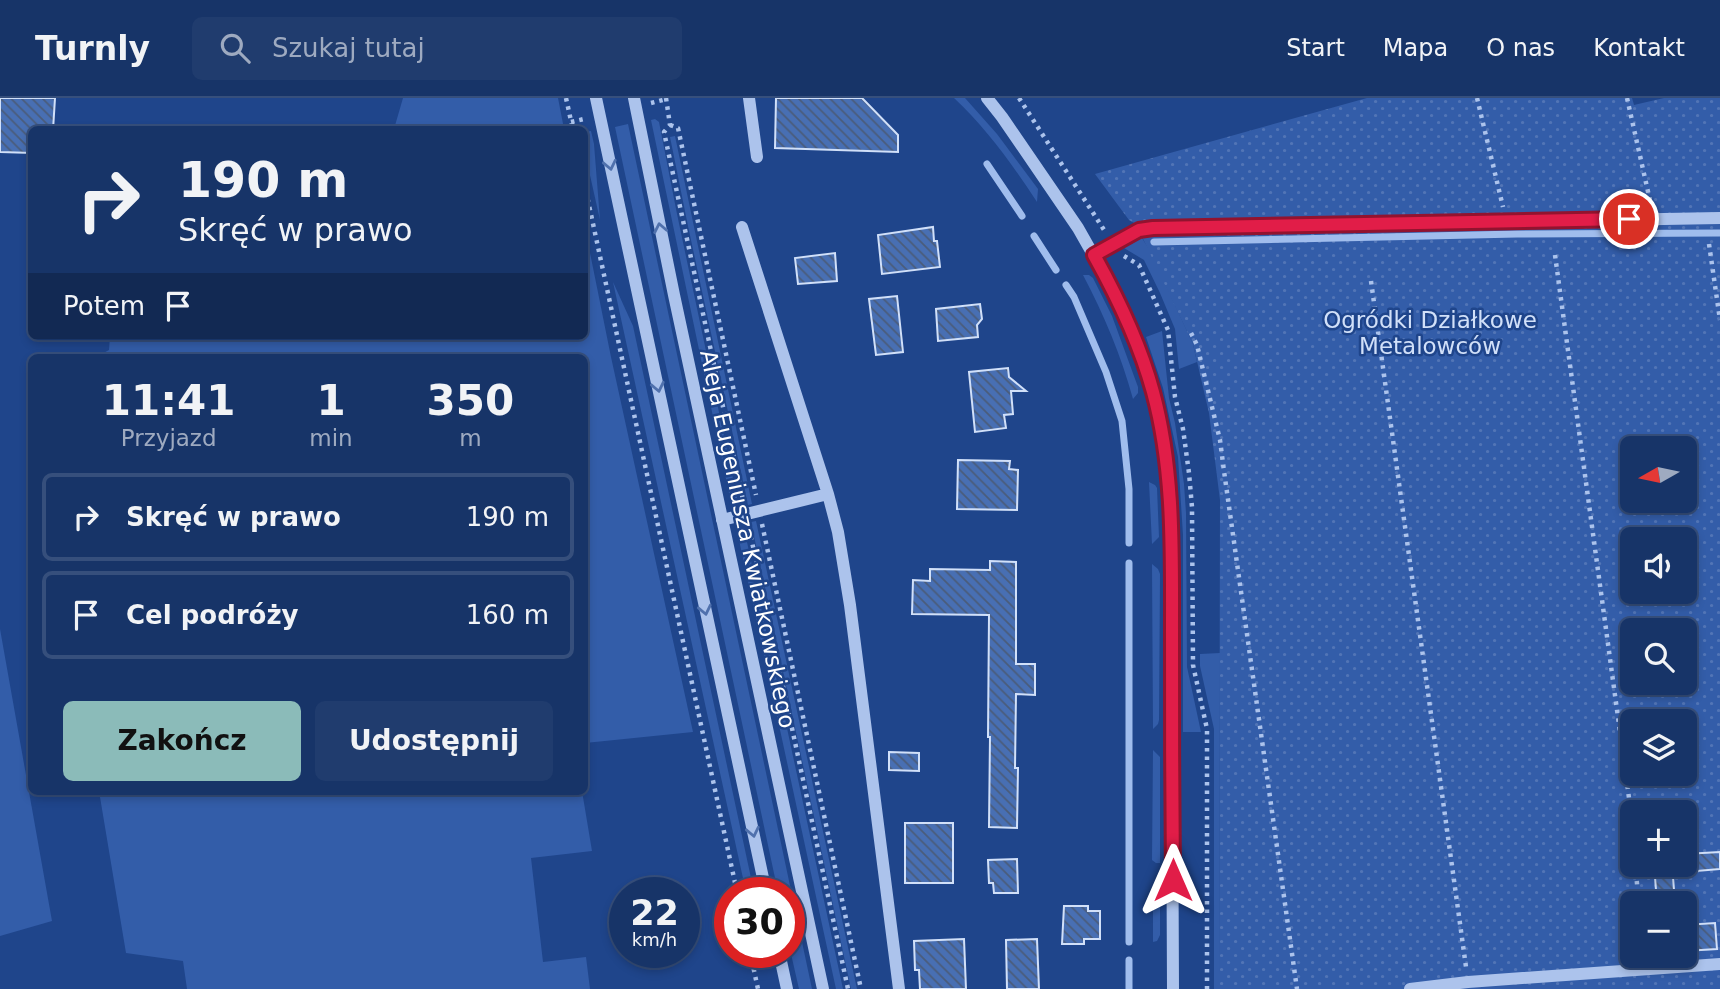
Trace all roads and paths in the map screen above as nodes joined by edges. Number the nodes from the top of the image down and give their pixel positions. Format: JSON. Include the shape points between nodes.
{"nodes":[{"id":1,"x":566,"y":98,"type":"edge"},
{"id":2,"x":596,"y":98,"type":"edge"},
{"id":3,"x":634,"y":98,"type":"edge"},
{"id":4,"x":666,"y":98,"type":"edge"},
{"id":5,"x":750,"y":98,"type":"edge"},
{"id":6,"x":987,"y":98,"type":"edge"},
{"id":7,"x":1018,"y":98,"type":"edge"},
{"id":8,"x":1477,"y":98,"type":"edge"},
{"id":9,"x":1627,"y":98,"type":"edge"},
{"id":10,"x":670,"y":125,"type":"junction"},
{"id":11,"x":572,"y":126,"type":"edge"},
{"id":12,"x":757,"y":157,"type":"dead end"},
{"id":13,"x":588,"y":202,"type":"edge"},
{"id":14,"x":1720,"y":218,"type":"edge"},
{"id":15,"x":1654,"y":219,"type":"junction"},
{"id":16,"x":1506,"y":221,"type":"junction"},
{"id":17,"x":742,"y":227,"type":"dead end"},
{"id":18,"x":1109,"y":237,"type":"dead end"},
{"id":19,"x":1709,"y":244,"type":"dead end"},
{"id":20,"x":1555,"y":254,"type":"dead end"},
{"id":21,"x":1094,"y":255,"type":"junction"},
{"id":22,"x":1371,"y":281,"type":"dead end"},
{"id":23,"x":1720,"y":320,"type":"edge"},
{"id":24,"x":1191,"y":333,"type":"dead end"},
{"id":25,"x":828,"y":494,"type":"junction"},
{"id":26,"x":757,"y":503,"type":"dead end"},
{"id":27,"x":744,"y":504,"type":"dead end"},
{"id":28,"x":722,"y":520,"type":"junction"},
{"id":29,"x":761,"y":520,"type":"dead end"},
{"id":30,"x":748,"y":525,"type":"dead end"},
{"id":31,"x":1629,"y":800,"type":"edge"},
{"id":32,"x":734,"y":877,"type":"edge"},
{"id":33,"x":763,"y":877,"type":"edge"},
{"id":34,"x":1720,"y":964,"type":"edge"},
{"id":35,"x":753,"y":968,"type":"edge"},
{"id":36,"x":782,"y":968,"type":"edge"},
{"id":37,"x":1468,"y":982,"type":"junction"},
{"id":38,"x":758,"y":989,"type":"edge"},
{"id":39,"x":787,"y":989,"type":"edge"},
{"id":40,"x":823,"y":989,"type":"edge"},
{"id":41,"x":848,"y":989,"type":"edge"},
{"id":42,"x":861,"y":989,"type":"edge"},
{"id":43,"x":899,"y":989,"type":"edge"},
{"id":44,"x":1173,"y":989,"type":"edge"},
{"id":45,"x":1297,"y":989,"type":"edge"},
{"id":46,"x":1410,"y":989,"type":"edge"}],
"edges":[{"from":1,"to":11,"type":"path"},
{"from":2,"to":33,"type":"street","one_way":true},
{"from":28,"to":3,"type":"street","name":"Aleja Eugeniusza Kwiatkowskiego","one_way":true},
{"from":4,"to":10,"type":"path"},
{"from":5,"to":12,"type":"street"},
{"from":6,"to":21,"type":"street"},
{"from":7,"to":18,"type":"path"},
{"from":8,"to":16,"type":"path"},
{"from":9,"to":15,"type":"path"},
{"from":10,"to":26,"type":"path","via":[[678,128]]},
{"from":10,"to":27,"type":"path","via":[[664,132]]},
{"from":13,"to":32,"type":"path"},
{"from":14,"to":15,"type":"street"},
{"from":15,"to":16,"type":"street"},
{"from":16,"to":21,"type":"street","via":[[1153,228],[1139,230]]},
{"from":17,"to":25,"type":"street"},
{"from":19,"to":23,"type":"path"},
{"from":20,"to":31,"type":"path"},
{"from":21,"to":44,"type":"street","via":[[1143,361],[1167,461]]},
{"from":22,"to":37,"type":"path"},
{"from":24,"to":45,"type":"path","via":[[1220,440]]},
{"from":25,"to":28,"type":"street"},
{"from":25,"to":43,"type":"street","via":[[850,605]]},
{"from":28,"to":40,"type":"street","name":"Aleja Eugeniusza Kwiatkowskiego"},
{"from":29,"to":42,"type":"path"},
{"from":30,"to":41,"type":"path"},
{"from":34,"to":37,"type":"street"},
{"from":35,"to":38,"type":"path"},
{"from":36,"to":39,"type":"street"},
{"from":37,"to":46,"type":"street"}]}
